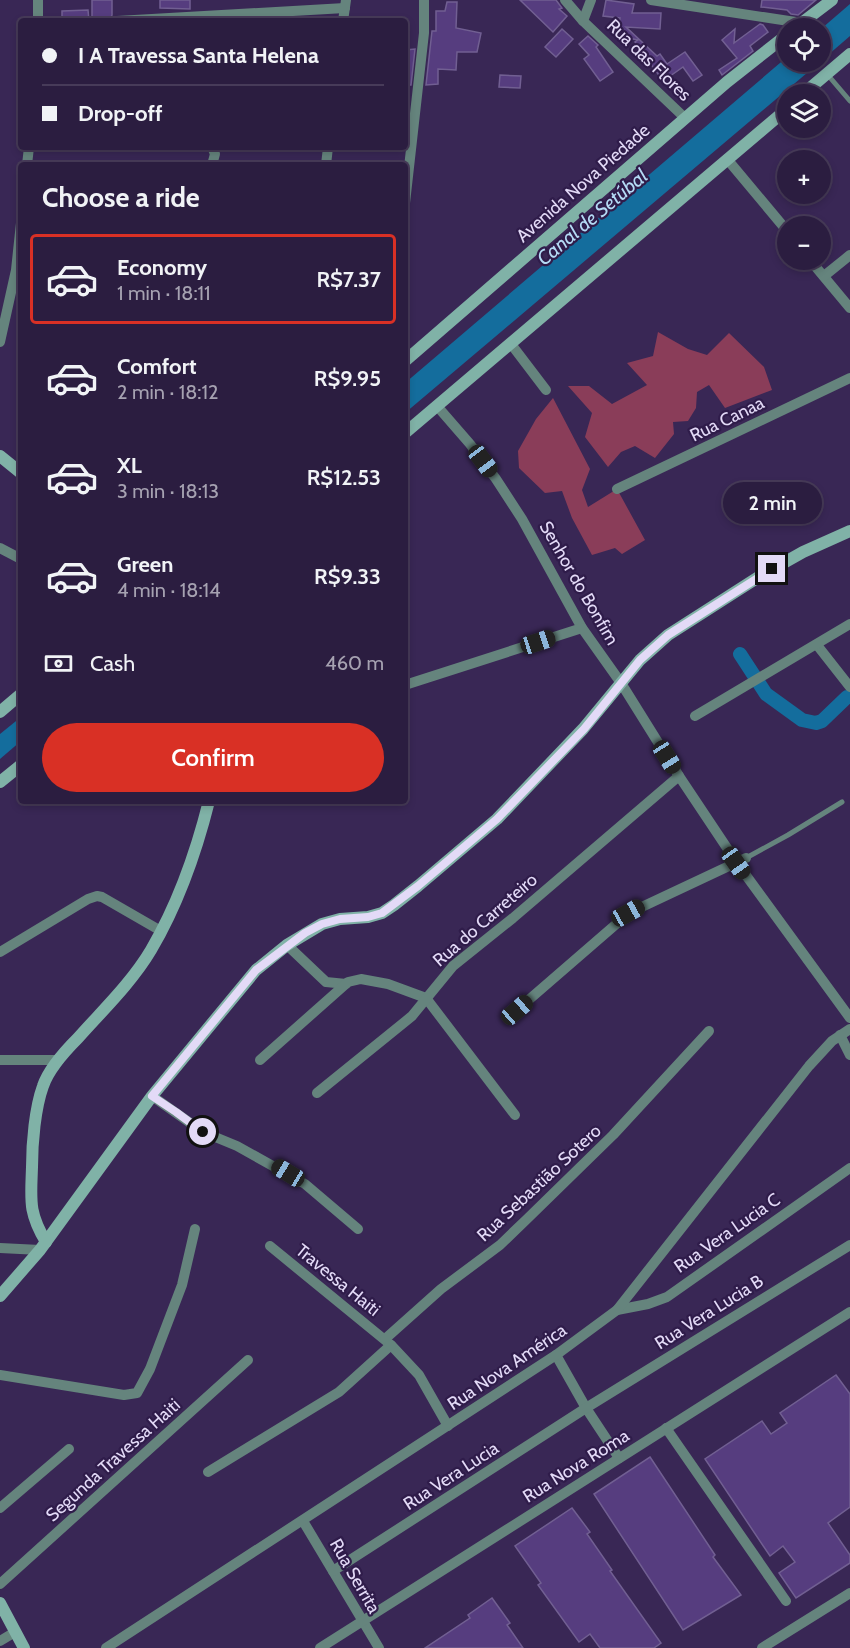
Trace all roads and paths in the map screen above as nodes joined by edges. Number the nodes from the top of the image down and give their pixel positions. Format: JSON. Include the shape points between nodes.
{"nodes":[{"id":1,"x":39,"y":0,"type":"edge"},
{"id":2,"x":424,"y":0,"type":"edge"},
{"id":3,"x":565,"y":0,"type":"edge"},
{"id":4,"x":591,"y":0,"type":"edge"},
{"id":5,"x":651,"y":0,"type":"edge"},
{"id":6,"x":832,"y":0,"type":"edge"},
{"id":7,"x":677,"y":2,"type":"edge"},
{"id":8,"x":345,"y":4,"type":"edge"},
{"id":9,"x":38,"y":18,"type":"edge"},
{"id":10,"x":157,"y":18,"type":"edge"},
{"id":11,"x":809,"y":18,"type":"edge"},
{"id":12,"x":583,"y":21,"type":"junction"},
{"id":13,"x":777,"y":22,"type":"edge"},
{"id":14,"x":777,"y":43,"type":"edge"},
{"id":15,"x":850,"y":54,"type":"edge"},
{"id":16,"x":827,"y":74,"type":"junction"},
{"id":17,"x":815,"y":84,"type":"edge"},
{"id":18,"x":850,"y":101,"type":"edge"},
{"id":19,"x":777,"y":117,"type":"edge"},
{"id":20,"x":685,"y":118,"type":"junction"},
{"id":21,"x":727,"y":159,"type":"junction"},
{"id":22,"x":408,"y":175,"type":"edge"},
{"id":23,"x":777,"y":219,"type":"edge"},
{"id":24,"x":18,"y":251,"type":"edge"},
{"id":25,"x":850,"y":255,"type":"edge"},
{"id":26,"x":819,"y":270,"type":"edge"},
{"id":27,"x":824,"y":276,"type":"junction"},
{"id":28,"x":850,"y":308,"type":"edge"},
{"id":29,"x":0,"y":342,"type":"edge"},
{"id":30,"x":511,"y":344,"type":"junction"},
{"id":31,"x":408,"y":358,"type":"edge"},
{"id":32,"x":850,"y":378,"type":"edge"},
{"id":33,"x":546,"y":390,"type":"dead end"},
{"id":34,"x":437,"y":406,"type":"junction"},
{"id":35,"x":408,"y":430,"type":"edge"},
{"id":36,"x":0,"y":456,"type":"edge"},
{"id":37,"x":18,"y":471,"type":"edge"},
{"id":38,"x":617,"y":489,"type":"dead end"},
{"id":39,"x":850,"y":531,"type":"edge"},
{"id":40,"x":0,"y":548,"type":"edge"},
{"id":41,"x":18,"y":557,"type":"edge"},
{"id":42,"x":850,"y":624,"type":"edge"},
{"id":43,"x":582,"y":628,"type":"junction"},
{"id":44,"x":817,"y":645,"type":"junction"},
{"id":45,"x":621,"y":683,"type":"junction"},
{"id":46,"x":408,"y":684,"type":"edge"},
{"id":47,"x":850,"y":687,"type":"edge"},
{"id":48,"x":18,"y":697,"type":"edge"},
{"id":49,"x":0,"y":712,"type":"edge"},
{"id":50,"x":695,"y":716,"type":"dead end"},
{"id":51,"x":18,"y":768,"type":"edge"},
{"id":52,"x":679,"y":776,"type":"junction"},
{"id":53,"x":0,"y":783,"type":"edge"},
{"id":54,"x":842,"y":802,"type":"dead end"},
{"id":55,"x":208,"y":804,"type":"edge"},
{"id":56,"x":741,"y":861,"type":"junction"},
{"id":57,"x":161,"y":931,"type":"junction"},
{"id":58,"x":287,"y":945,"type":"junction"},
{"id":59,"x":0,"y":952,"type":"edge"},
{"id":60,"x":346,"y":984,"type":"junction"},
{"id":61,"x":426,"y":998,"type":"junction"},
{"id":62,"x":517,"y":1010,"type":"dead end"},
{"id":63,"x":850,"y":1018,"type":"edge"},
{"id":64,"x":850,"y":1029,"type":"edge"},
{"id":65,"x":709,"y":1031,"type":"dead end"},
{"id":66,"x":840,"y":1035,"type":"junction"},
{"id":67,"x":850,"y":1055,"type":"edge"},
{"id":68,"x":0,"y":1060,"type":"edge"},
{"id":69,"x":59,"y":1060,"type":"junction"},
{"id":70,"x":260,"y":1060,"type":"dead end"},
{"id":71,"x":317,"y":1093,"type":"dead end"},
{"id":72,"x":152,"y":1096,"type":"junction"},
{"id":73,"x":515,"y":1115,"type":"dead end"},
{"id":74,"x":850,"y":1168,"type":"edge"},
{"id":75,"x":195,"y":1229,"type":"dead end"},
{"id":76,"x":358,"y":1229,"type":"dead end"},
{"id":77,"x":850,"y":1245,"type":"edge"},
{"id":78,"x":43,"y":1246,"type":"junction"},
{"id":79,"x":270,"y":1246,"type":"dead end"},
{"id":80,"x":0,"y":1248,"type":"edge"},
{"id":81,"x":0,"y":1296,"type":"edge"},
{"id":82,"x":617,"y":1310,"type":"junction"},
{"id":83,"x":850,"y":1312,"type":"edge"},
{"id":84,"x":388,"y":1342,"type":"junction"},
{"id":85,"x":556,"y":1355,"type":"junction"},
{"id":86,"x":248,"y":1360,"type":"dead end"},
{"id":87,"x":0,"y":1375,"type":"edge"},
{"id":88,"x":586,"y":1408,"type":"junction"},
{"id":89,"x":448,"y":1426,"type":"junction"},
{"id":90,"x":666,"y":1428,"type":"junction"},
{"id":91,"x":69,"y":1449,"type":"dead end"},
{"id":92,"x":619,"y":1458,"type":"junction"},
{"id":93,"x":208,"y":1473,"type":"dead end"},
{"id":94,"x":0,"y":1508,"type":"edge"},
{"id":95,"x":303,"y":1521,"type":"junction"},
{"id":96,"x":333,"y":1571,"type":"junction"},
{"id":97,"x":0,"y":1584,"type":"edge"},
{"id":98,"x":850,"y":1593,"type":"edge"},
{"id":99,"x":786,"y":1601,"type":"dead end"},
{"id":100,"x":0,"y":1603,"type":"edge"},
{"id":101,"x":362,"y":1621,"type":"junction"},
{"id":102,"x":15,"y":1632,"type":"junction"},
{"id":103,"x":0,"y":1641,"type":"edge"},
{"id":104,"x":24,"y":1648,"type":"edge"},
{"id":105,"x":106,"y":1648,"type":"edge"},
{"id":106,"x":320,"y":1648,"type":"edge"},
{"id":107,"x":379,"y":1648,"type":"edge"},
{"id":108,"x":762,"y":1648,"type":"edge"}],
"edges":[{"from":1,"to":9,"type":"street"},
{"from":2,"to":22,"type":"street"},
{"from":3,"to":12,"type":"street","name":"Rua das Flores"},
{"from":4,"to":12,"type":"street"},
{"from":5,"to":7,"type":"street"},
{"from":6,"to":11,"type":"street"},
{"from":7,"to":13,"type":"street"},
{"from":8,"to":10,"type":"street"},
{"from":12,"to":20,"type":"street","name":"Rua das Flores"},
{"from":14,"to":20,"type":"street","name":"Avenida Nova Piedade"},
{"from":15,"to":16,"type":"street"},
{"from":16,"to":17,"type":"street"},
{"from":16,"to":18,"type":"lane"},
{"from":19,"to":21,"type":"street"},
{"from":20,"to":31,"type":"street","name":"Avenida Nova Piedade"},
{"from":21,"to":23,"type":"street"},
{"from":21,"to":30,"type":"street"},
{"from":24,"to":29,"type":"street"},
{"from":25,"to":27,"type":"street"},
{"from":26,"to":27,"type":"street"},
{"from":27,"to":28,"type":"street"},
{"from":30,"to":33,"type":"street"},
{"from":30,"to":34,"type":"street"},
{"from":32,"to":38,"type":"street","name":"Rua Canaa"},
{"from":34,"to":35,"type":"street"},
{"from":34,"to":43,"type":"street","name":"Senhor do Bonfim","via":[[496,479]]},
{"from":36,"to":37,"type":"street"},
{"from":39,"to":45,"type":"street","via":[[802,552],[707,609],[668,635]]},
{"from":40,"to":41,"type":"street"},
{"from":42,"to":44,"type":"street"},
{"from":43,"to":45,"type":"street","name":"Senhor do Bonfim"},
{"from":43,"to":46,"type":"street"},
{"from":44,"to":47,"type":"street"},
{"from":44,"to":50,"type":"street"},
{"from":45,"to":52,"type":"street","name":"Senhor do Bonfim"},
{"from":45,"to":58,"type":"street","via":[[584,729],[497,819],[418,886],[382,913],[322,924]]},
{"from":48,"to":49,"type":"street"},
{"from":51,"to":53,"type":"street"},
{"from":52,"to":56,"type":"street","name":"Senhor do Bonfim"},
{"from":52,"to":61,"type":"street","name":"Rua do Carreteiro","via":[[453,966]]},
{"from":54,"to":56,"type":"lane"},
{"from":55,"to":57,"type":"street","via":[[188,869]]},
{"from":56,"to":62,"type":"street","via":[[628,913]]},
{"from":56,"to":63,"type":"street","name":"Senhor do Bonfim"},
{"from":57,"to":59,"type":"street","via":[[97,896]]},
{"from":57,"to":69,"type":"street","via":[[134,974]]},
{"from":58,"to":60,"type":"street","via":[[326,982]]},
{"from":58,"to":72,"type":"street","via":[[256,970]]},
{"from":60,"to":61,"type":"street","via":[[365,979]]},
{"from":60,"to":70,"type":"street"},
{"from":61,"to":71,"type":"street","name":"Rua do Carreteiro","via":[[409,1019]]},
{"from":61,"to":73,"type":"street"},
{"from":64,"to":66,"type":"street","name":"Rua Nova América"},
{"from":65,"to":84,"type":"street","name":"Rua Sebastião Sotero","via":[[613,1136],[500,1245],[441,1289]]},
{"from":66,"to":67,"type":"street"},
{"from":66,"to":82,"type":"street","name":"Rua Nova América","via":[[809,1066]]},
{"from":68,"to":69,"type":"street"},
{"from":69,"to":78,"type":"street","via":[[43,1085],[32,1158],[33,1216]]},
{"from":72,"to":76,"type":"street","via":[[203,1132],[305,1184]]},
{"from":72,"to":78,"type":"street"},
{"from":74,"to":82,"type":"street","name":"Rua Vera Lucia C","via":[[667,1297]]},
{"from":75,"to":87,"type":"street","via":[[171,1315],[137,1393],[124,1395]]},
{"from":77,"to":88,"type":"street","name":"Rua Vera Lucia B"},
{"from":78,"to":80,"type":"street"},
{"from":78,"to":81,"type":"street"},
{"from":79,"to":84,"type":"street","name":"Travessa Haiti"},
{"from":82,"to":85,"type":"street","name":"Rua Nova América"},
{"from":83,"to":90,"type":"street","name":"Rua Nova Roma"},
{"from":84,"to":89,"type":"street","via":[[419,1375]]},
{"from":84,"to":93,"type":"street","name":"Rua Sebastião Sotero","via":[[339,1392]]},
{"from":85,"to":88,"type":"street"},
{"from":85,"to":89,"type":"street","name":"Rua Nova América"},
{"from":86,"to":97,"type":"street","name":"Segunda Travessa Haiti"},
{"from":88,"to":92,"type":"street"},
{"from":88,"to":96,"type":"street","name":"Rua Vera Lucia"},
{"from":89,"to":95,"type":"street","name":"Rua Nova América"},
{"from":90,"to":92,"type":"street","name":"Rua Nova Roma"},
{"from":90,"to":99,"type":"street"},
{"from":91,"to":94,"type":"street"},
{"from":92,"to":101,"type":"street","name":"Rua Nova Roma"},
{"from":95,"to":96,"type":"street","name":"Rua Serrita"},
{"from":95,"to":105,"type":"street","name":"Rua Nova América"},
{"from":96,"to":101,"type":"street","name":"Rua Serrita"},
{"from":98,"to":108,"type":"street"},
{"from":100,"to":102,"type":"street"},
{"from":101,"to":106,"type":"street","name":"Rua Nova Roma"},
{"from":101,"to":107,"type":"street","name":"Rua Serrita"},
{"from":102,"to":103,"type":"street"},
{"from":102,"to":104,"type":"street"}]}
